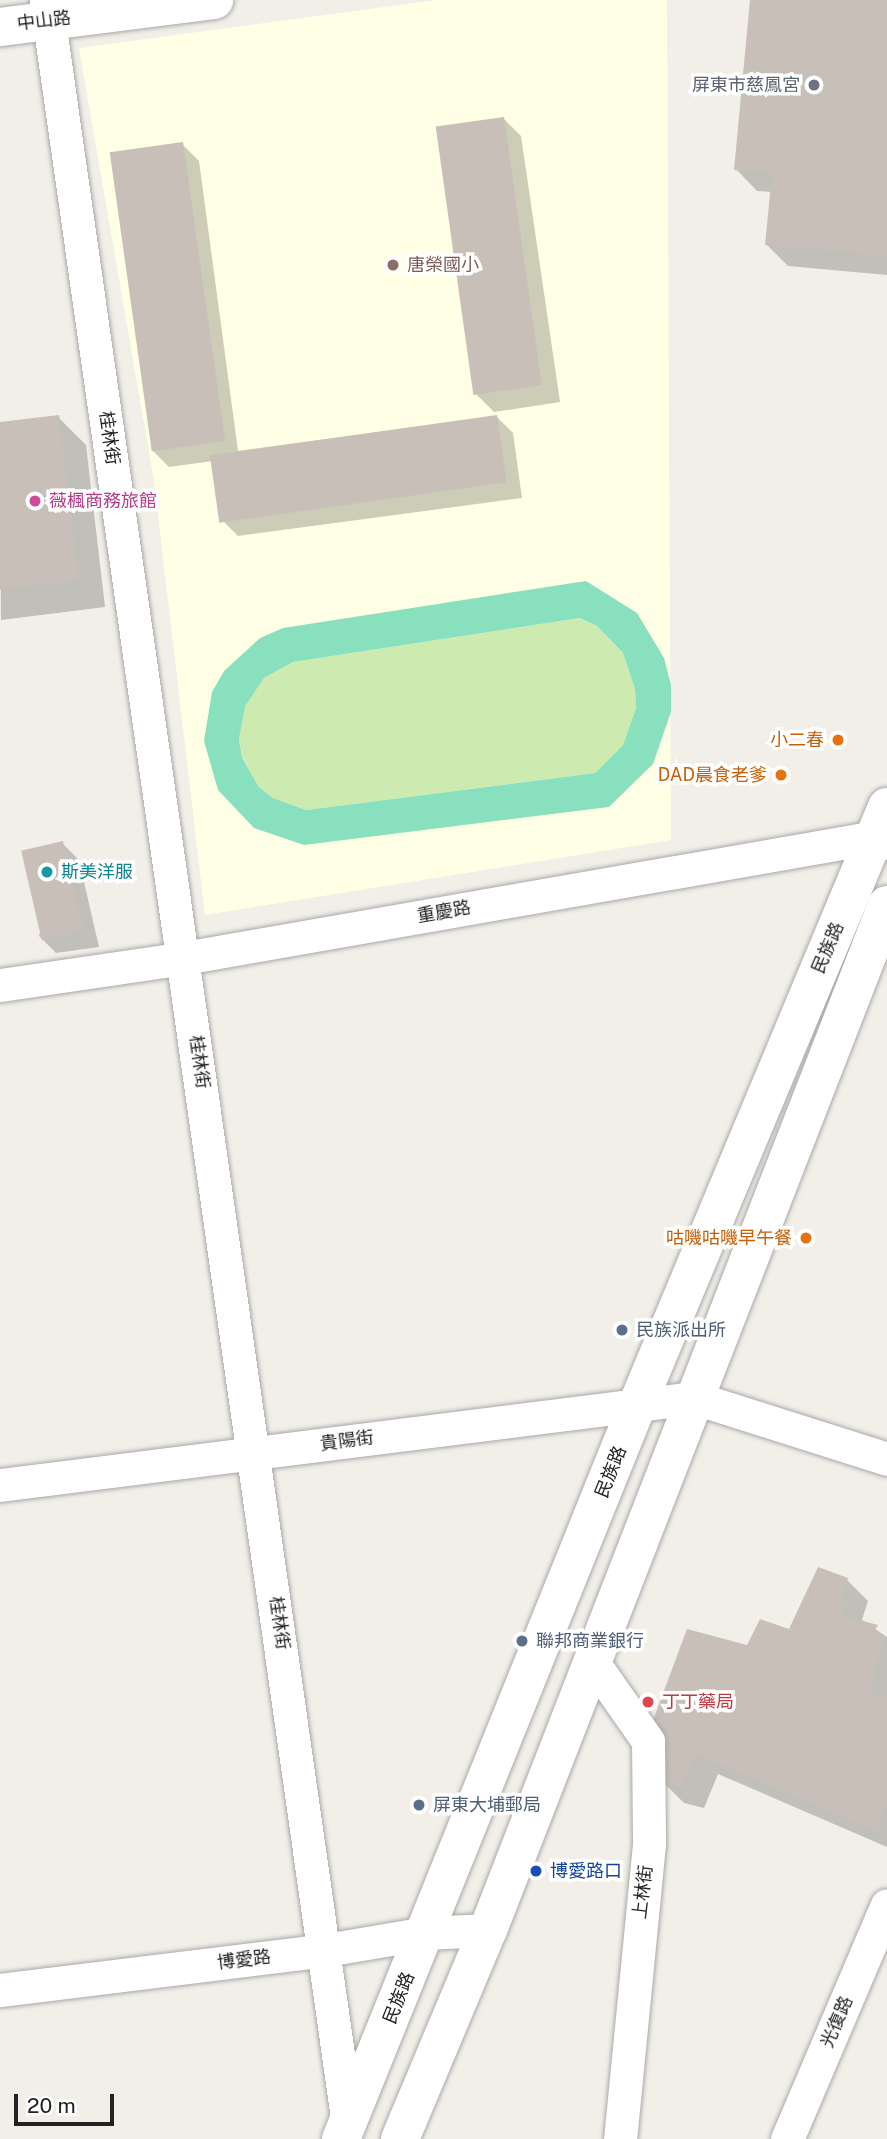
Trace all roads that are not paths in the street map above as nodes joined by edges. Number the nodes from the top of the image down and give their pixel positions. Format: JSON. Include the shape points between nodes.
{"nodes":[{"id":1,"x":214,"y":0,"type":"edge"},
{"id":2,"x":48,"y":10,"type":"edge"},
{"id":3,"x":0,"y":27,"type":"edge"},
{"id":4,"x":883,"y":829,"type":"edge"},
{"id":5,"x":887,"y":905,"type":"edge"},
{"id":6,"x":184,"y":958,"type":"junction"},
{"id":7,"x":0,"y":985,"type":"edge"},
{"id":8,"x":695,"y":1398,"type":"junction"},
{"id":9,"x":638,"y":1403,"type":"junction"},
{"id":10,"x":254,"y":1452,"type":"junction"},
{"id":11,"x":887,"y":1459,"type":"edge"},
{"id":12,"x":0,"y":1485,"type":"edge"},
{"id":13,"x":592,"y":1661,"type":"junction"},
{"id":14,"x":887,"y":1905,"type":"edge"},
{"id":15,"x":488,"y":1930,"type":"junction"},
{"id":16,"x":425,"y":1933,"type":"junction"},
{"id":17,"x":326,"y":1950,"type":"junction"},
{"id":18,"x":0,"y":1990,"type":"edge"},
{"id":19,"x":344,"y":2132,"type":"edge"},
{"id":20,"x":400,"y":2139,"type":"edge"},
{"id":21,"x":620,"y":2139,"type":"edge"},
{"id":22,"x":787,"y":2139,"type":"edge"}],
"edges":[{"from":1,"to":2,"type":"street","name":"中山路"},
{"from":2,"to":3,"type":"street","name":"中山路"},
{"from":2,"to":6,"type":"street","name":"桂林街"},
{"from":4,"to":6,"type":"street","name":"重慶路"},
{"from":4,"to":9,"type":"street","name":"民族路"},
{"from":5,"to":8,"type":"street"},
{"from":6,"to":7,"type":"street","name":"重慶路"},
{"from":6,"to":10,"type":"street","name":"桂林街"},
{"from":8,"to":9,"type":"street","name":"貴陽街"},
{"from":8,"to":11,"type":"street"},
{"from":8,"to":13,"type":"street"},
{"from":9,"to":10,"type":"street","name":"貴陽街"},
{"from":9,"to":16,"type":"street","name":"民族路"},
{"from":10,"to":12,"type":"street","name":"貴陽街"},
{"from":10,"to":17,"type":"street","name":"桂林街"},
{"from":13,"to":15,"type":"street"},
{"from":13,"to":21,"type":"street","name":"上林街","via":[[648,1741],[649,1844]]},
{"from":14,"to":22,"type":"street","name":"光復路"},
{"from":15,"to":16,"type":"street","name":"博愛路"},
{"from":15,"to":20,"type":"street"},
{"from":16,"to":17,"type":"street","name":"博愛路"},
{"from":16,"to":19,"type":"street","name":"民族路"},
{"from":17,"to":18,"type":"street","name":"博愛路"},
{"from":17,"to":19,"type":"street","name":"桂林街"}]}
